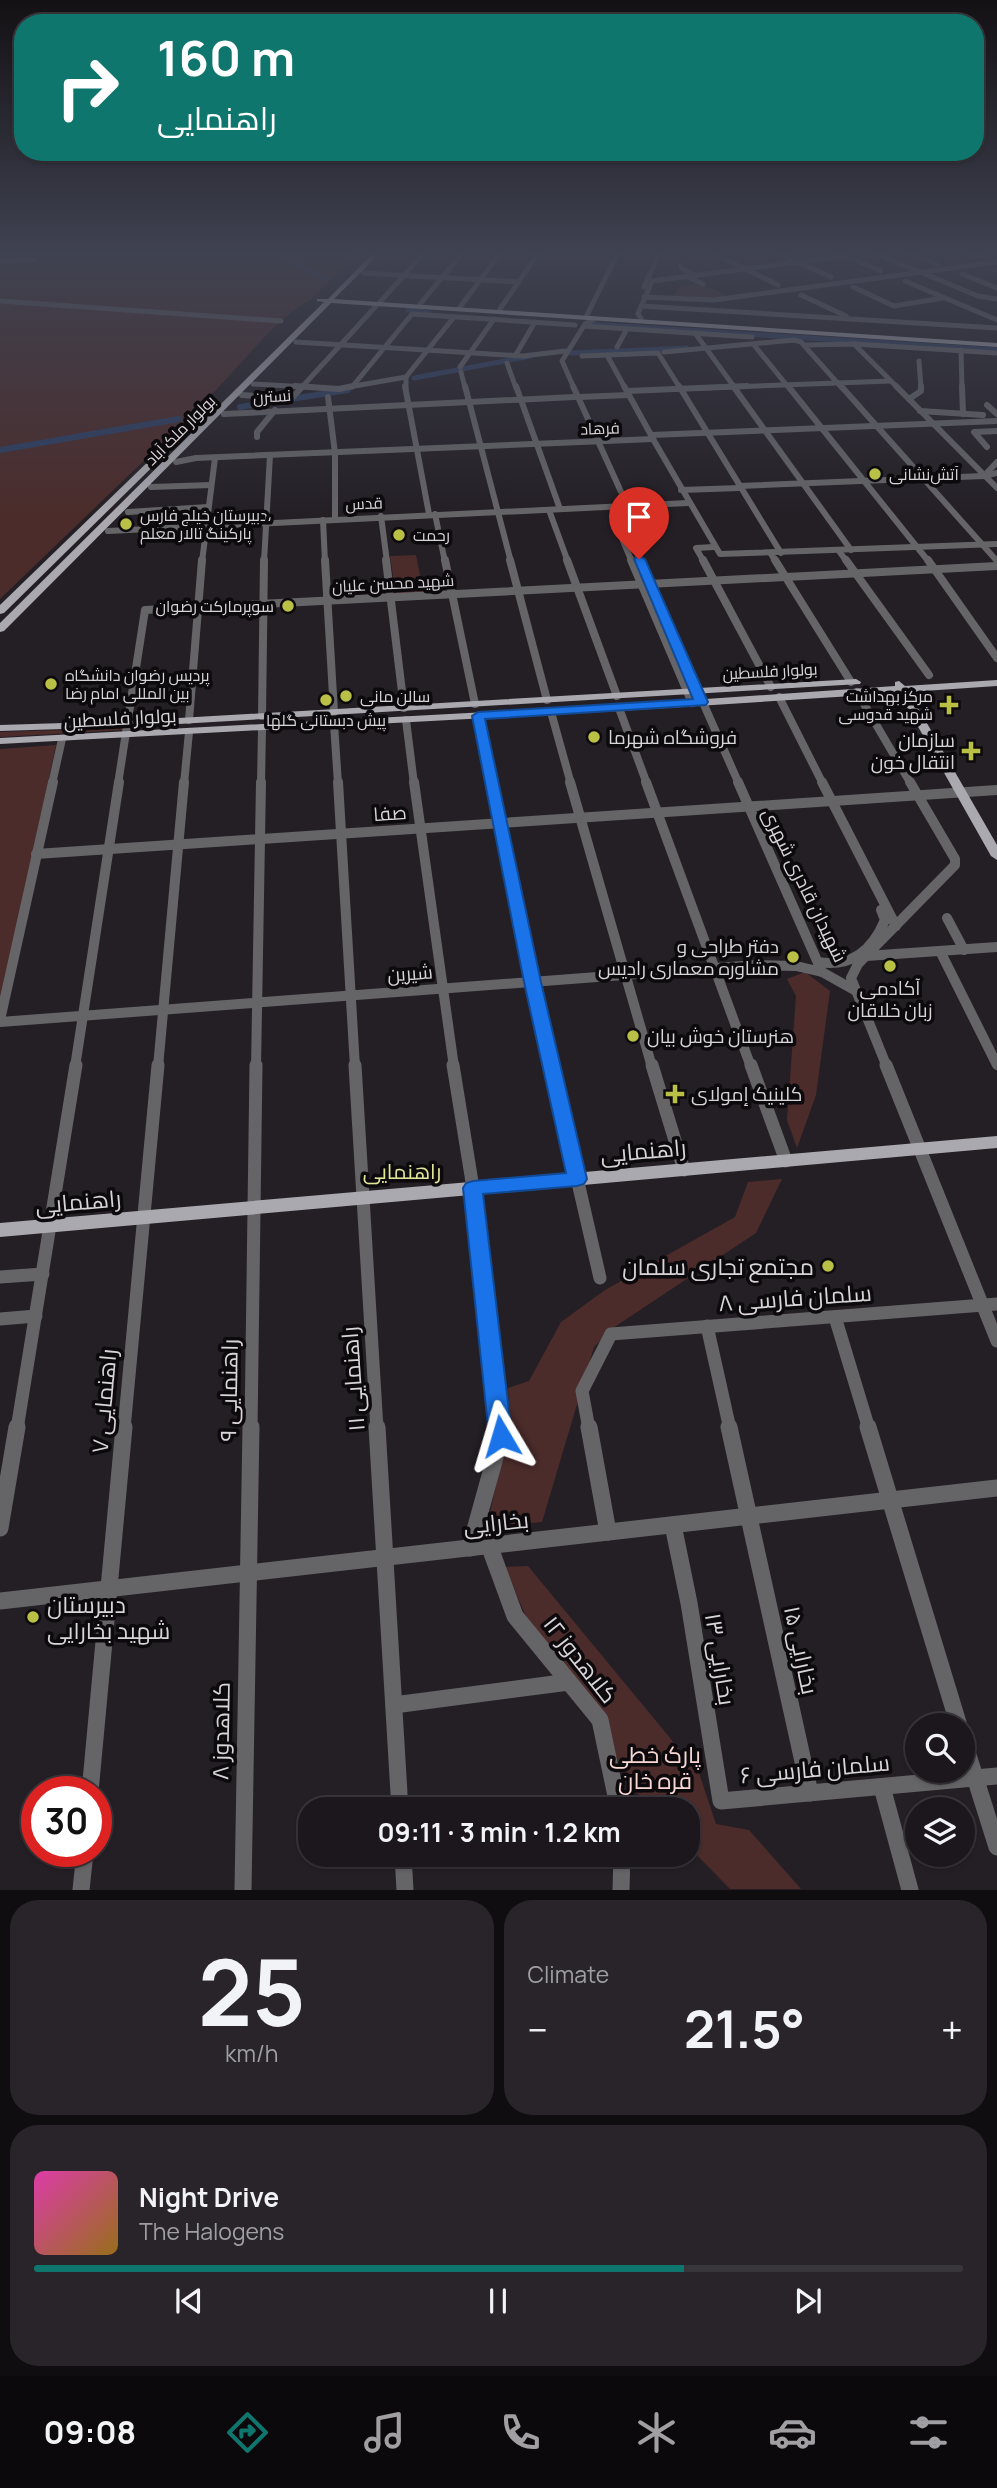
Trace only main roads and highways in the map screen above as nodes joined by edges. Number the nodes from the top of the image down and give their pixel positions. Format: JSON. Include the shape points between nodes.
{"nodes":[{"id":1,"x":279,"y":339,"type":"edge"},
{"id":2,"x":292,"y":339,"type":"edge"},
{"id":3,"x":937,"y":339,"type":"edge"},
{"id":4,"x":997,"y":343,"type":"edge"},
{"id":5,"x":0,"y":611,"type":"edge"},
{"id":6,"x":0,"y":629,"type":"edge"},
{"id":7,"x":997,"y":674,"type":"edge"},
{"id":8,"x":997,"y":683,"type":"edge"},
{"id":9,"x":899,"y":684,"type":"junction"},
{"id":10,"x":854,"y":687,"type":"junction"},
{"id":11,"x":694,"y":697,"type":"junction"},
{"id":12,"x":1,"y":729,"type":"edge"},
{"id":13,"x":127,"y":730,"type":"junction"},
{"id":14,"x":0,"y":741,"type":"edge"},
{"id":15,"x":997,"y":856,"type":"edge"},
{"id":16,"x":997,"y":1142,"type":"edge"},
{"id":17,"x":0,"y":1230,"type":"edge"}],
"edges":[{"from":1,"to":5,"type":"main road","name":"بولوار ملک آباد"},
{"from":2,"to":6,"type":"main road","name":"بولوار ملک آباد"},
{"from":3,"to":4,"type":"main road"},
{"from":7,"to":9,"type":"main road","name":"بولوار فلسطین"},
{"from":8,"to":9,"type":"main road","name":"بولوار فلسطین"},
{"from":9,"to":10,"type":"main road","name":"بولوار فلسطین"},
{"from":9,"to":15,"type":"main road"},
{"from":10,"to":11,"type":"main road","name":"بولوار فلسطین","via":[[771,687]]},
{"from":10,"to":11,"type":"main road","name":"بولوار فلسطین","via":[[779,697]]},
{"from":11,"to":13,"type":"main road","name":"بولوار فلسطین"},
{"from":12,"to":13,"type":"main road","name":"بولوار فلسطین"},
{"from":13,"to":14,"type":"main road","name":"بولوار فلسطین"},
{"from":16,"to":17,"type":"main road","name":"راهنمایی"}]}
